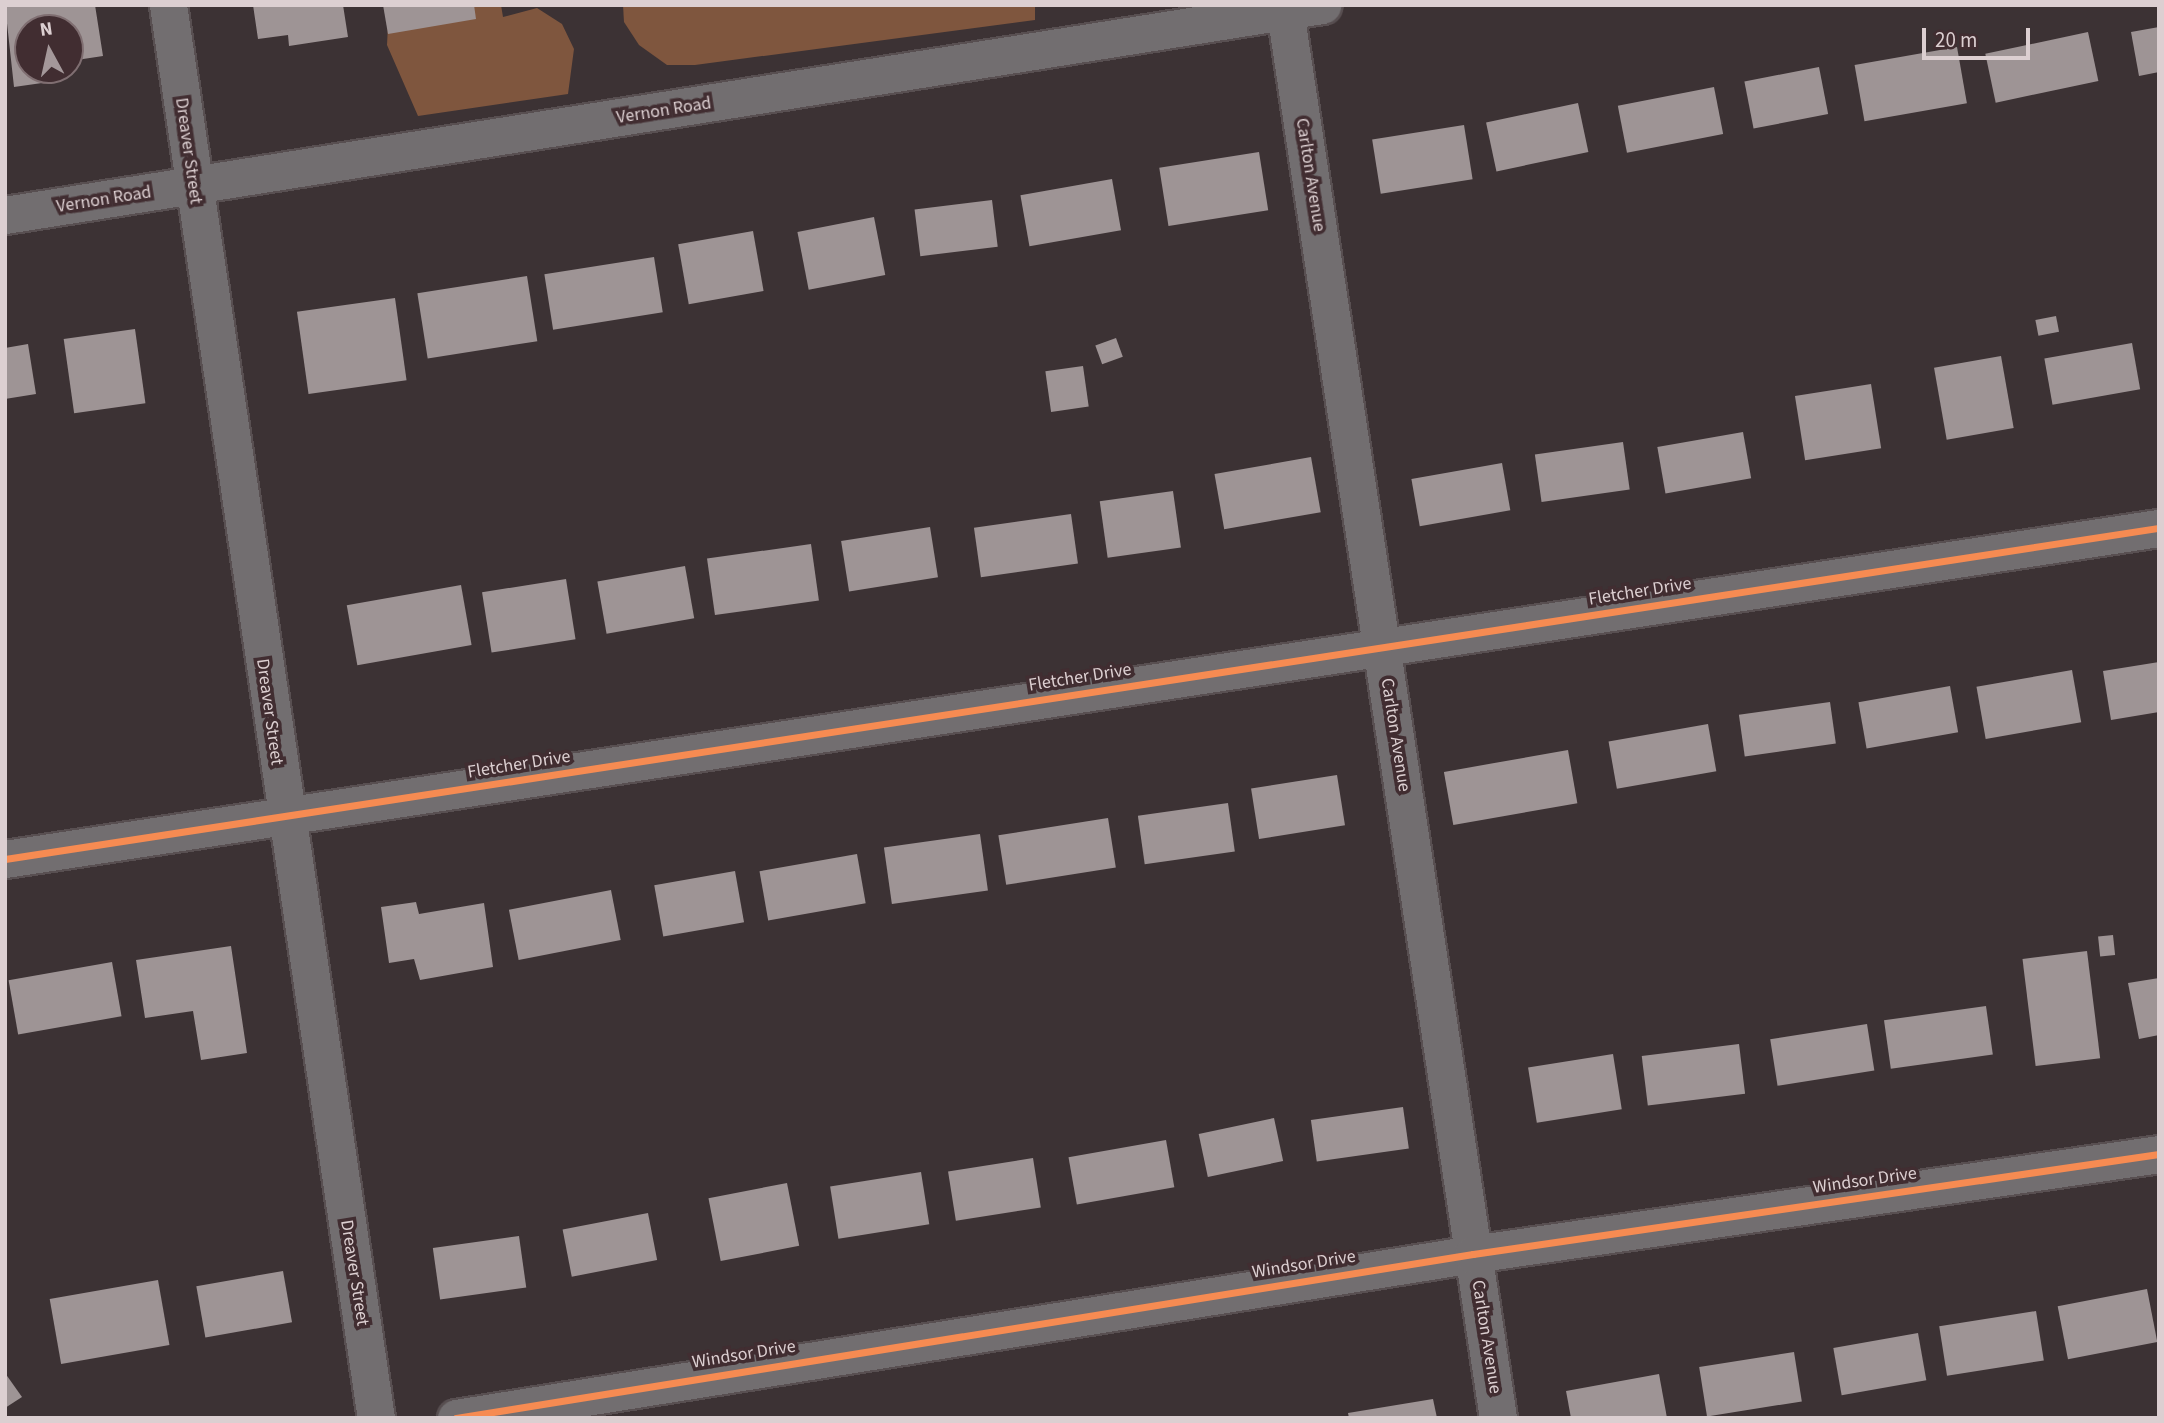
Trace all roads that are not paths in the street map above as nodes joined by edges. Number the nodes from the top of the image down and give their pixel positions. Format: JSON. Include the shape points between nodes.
{"nodes":[{"id":1,"x":169,"y":5,"type":"edge"},
{"id":2,"x":1322,"y":5,"type":"edge"},
{"id":3,"x":1285,"y":11,"type":"junction"},
{"id":4,"x":193,"y":187,"type":"junction"},
{"id":5,"x":5,"y":215,"type":"edge"},
{"id":6,"x":2159,"y":528,"type":"edge"},
{"id":7,"x":1381,"y":648,"type":"junction"},
{"id":8,"x":284,"y":817,"type":"junction"},
{"id":9,"x":5,"y":859,"type":"edge"},
{"id":10,"x":2159,"y":1154,"type":"edge"},
{"id":11,"x":1474,"y":1254,"type":"junction"},
{"id":12,"x":376,"y":1418,"type":"edge"},
{"id":13,"x":456,"y":1418,"type":"edge"},
{"id":14,"x":1498,"y":1418,"type":"edge"}],
"edges":[{"from":1,"to":4,"type":"street","name":"Dreaver Street"},
{"from":2,"to":3,"type":"street","name":"Vernon Road"},
{"from":3,"to":4,"type":"street","name":"Vernon Road"},
{"from":3,"to":7,"type":"street","name":"Carlton Avenue"},
{"from":4,"to":5,"type":"street","name":"Vernon Road"},
{"from":4,"to":8,"type":"street","name":"Dreaver Street"},
{"from":6,"to":7,"type":"street","name":"Fletcher Drive"},
{"from":7,"to":8,"type":"street","name":"Fletcher Drive"},
{"from":7,"to":11,"type":"street","name":"Carlton Avenue"},
{"from":8,"to":9,"type":"street","name":"Fletcher Drive"},
{"from":8,"to":12,"type":"street","name":"Dreaver Street"},
{"from":10,"to":11,"type":"street","name":"Windsor Drive"},
{"from":11,"to":13,"type":"street","name":"Windsor Drive"},
{"from":11,"to":14,"type":"street","name":"Carlton Avenue"}]}
